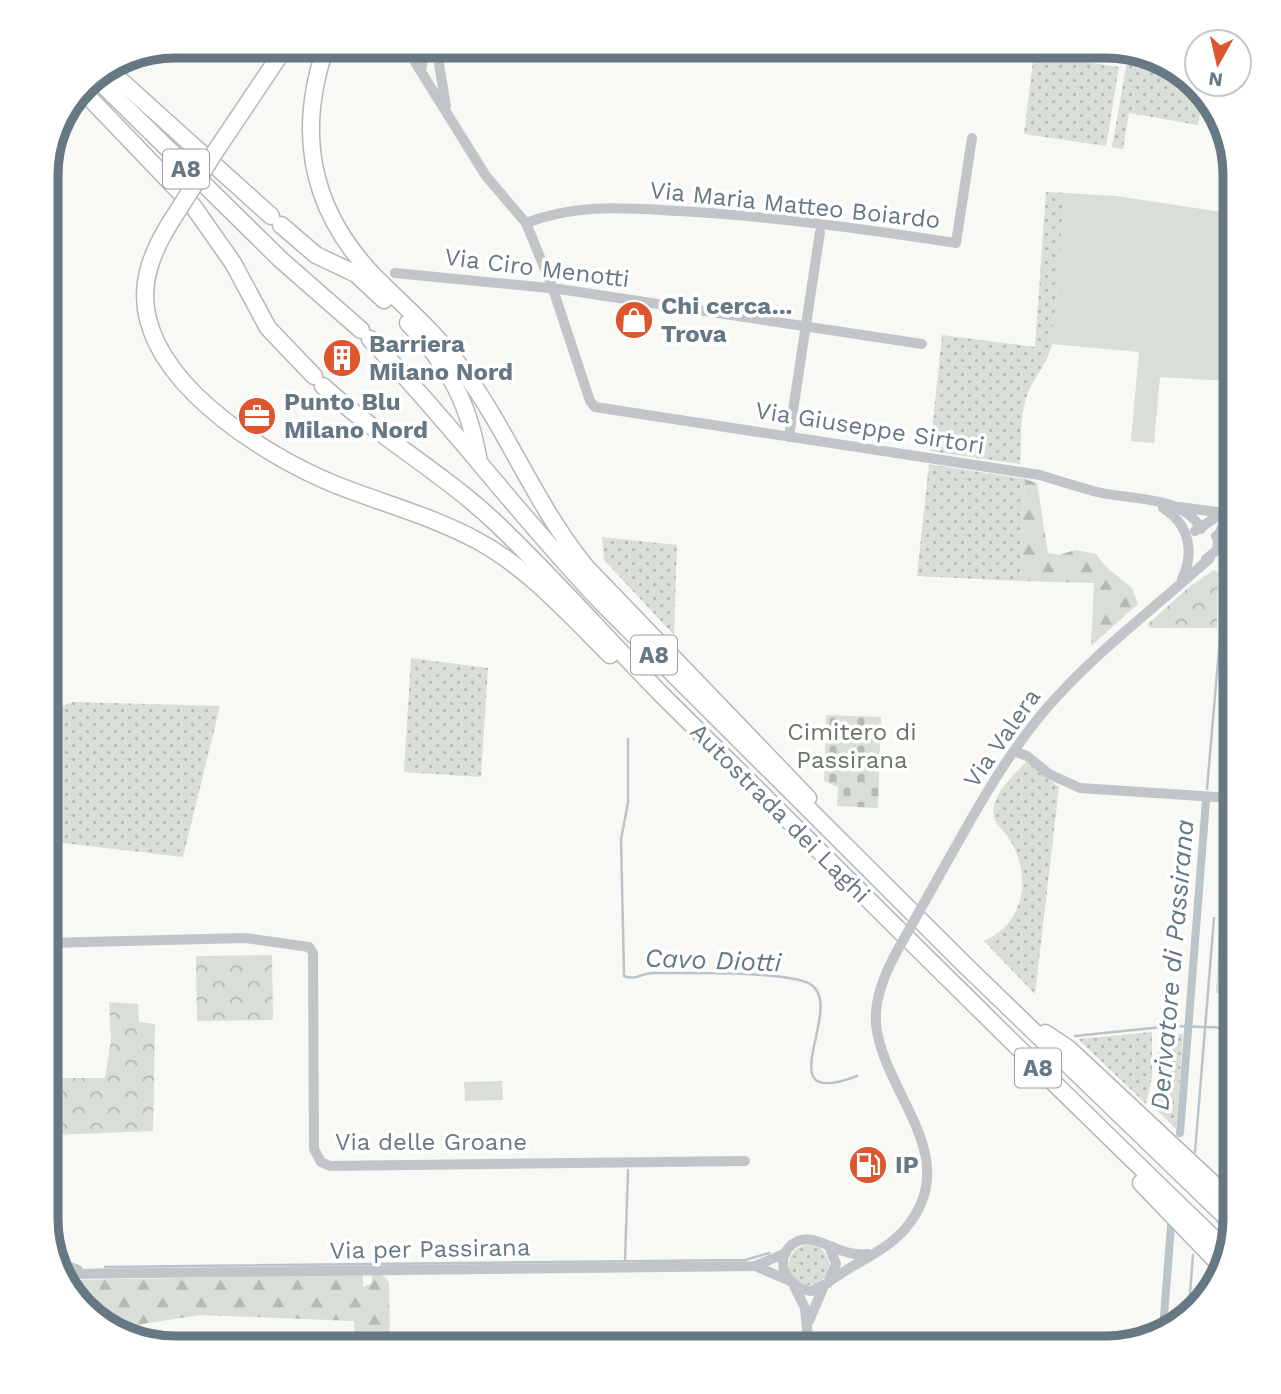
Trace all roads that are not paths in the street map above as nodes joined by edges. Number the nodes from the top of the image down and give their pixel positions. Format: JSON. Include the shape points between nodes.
{"nodes":[{"id":1,"x":278,"y":58,"type":"edge"},
{"id":2,"x":324,"y":58,"type":"edge"},
{"id":3,"x":413,"y":58,"type":"edge"},
{"id":4,"x":423,"y":58,"type":"edge"},
{"id":5,"x":435,"y":58,"type":"edge"},
{"id":6,"x":437,"y":58,"type":"edge"},
{"id":7,"x":421,"y":69,"type":"junction"},
{"id":8,"x":114,"y":74,"type":"edge"},
{"id":9,"x":102,"y":84,"type":"edge"},
{"id":10,"x":88,"y":97,"type":"edge"},
{"id":11,"x":447,"y":115,"type":"junction"},
{"id":12,"x":972,"y":138,"type":"dead end"},
{"id":13,"x":526,"y":223,"type":"junction"},
{"id":14,"x":820,"y":232,"type":"dead end"},
{"id":15,"x":395,"y":273,"type":"dead end"},
{"id":16,"x":553,"y":289,"type":"junction"},
{"id":17,"x":806,"y":326,"type":"junction"},
{"id":18,"x":922,"y":344,"type":"dead end"},
{"id":19,"x":789,"y":437,"type":"junction"},
{"id":20,"x":479,"y":464,"type":"junction"},
{"id":21,"x":1145,"y":500,"type":"junction"},
{"id":22,"x":1168,"y":505,"type":"junction"},
{"id":23,"x":1223,"y":507,"type":"edge"},
{"id":24,"x":1223,"y":512,"type":"edge"},
{"id":25,"x":1223,"y":524,"type":"edge"},
{"id":26,"x":1201,"y":529,"type":"junction"},
{"id":27,"x":1217,"y":539,"type":"junction"},
{"id":28,"x":1223,"y":543,"type":"edge"},
{"id":29,"x":1189,"y":546,"type":"junction"},
{"id":30,"x":1223,"y":554,"type":"edge"},
{"id":31,"x":1211,"y":557,"type":"junction"},
{"id":32,"x":1182,"y":579,"type":"junction"},
{"id":33,"x":650,"y":682,"type":"junction"},
{"id":34,"x":1021,"y":741,"type":"junction"},
{"id":35,"x":1014,"y":751,"type":"junction"},
{"id":36,"x":1027,"y":756,"type":"junction"},
{"id":37,"x":1223,"y":797,"type":"edge"},
{"id":38,"x":837,"y":837,"type":"junction"},
{"id":39,"x":58,"y":942,"type":"edge"},
{"id":40,"x":1016,"y":1015,"type":"junction"},
{"id":41,"x":1112,"y":1141,"type":"junction"},
{"id":42,"x":745,"y":1161,"type":"dead end"},
{"id":43,"x":1223,"y":1192,"type":"edge"},
{"id":44,"x":1223,"y":1214,"type":"edge"},
{"id":45,"x":1220,"y":1244,"type":"edge"},
{"id":46,"x":830,"y":1248,"type":"junction"},
{"id":47,"x":786,"y":1253,"type":"junction"},
{"id":48,"x":876,"y":1253,"type":"junction"},
{"id":49,"x":1215,"y":1260,"type":"edge"},
{"id":50,"x":68,"y":1266,"type":"edge"},
{"id":51,"x":755,"y":1266,"type":"junction"},
{"id":52,"x":72,"y":1274,"type":"edge"},
{"id":53,"x":105,"y":1274,"type":"junction"},
{"id":54,"x":791,"y":1283,"type":"junction"},
{"id":55,"x":826,"y":1284,"type":"junction"},
{"id":56,"x":808,"y":1324,"type":"junction"},
{"id":57,"x":808,"y":1336,"type":"edge"}],
"edges":[{"from":1,"to":33,"type":"highway","bridge":true,"via":[[158,243],[147,276],[147,318],[164,354],[205,402],[252,440],[303,470],[427,518],[494,551],[538,584],[617,662]]},
{"from":2,"to":38,"type":"highway","via":[[315,93],[312,154],[317,186],[335,226],[374,275],[462,368],[556,527],[586,567],[793,779]]},
{"from":3,"to":7,"type":"street"},
{"from":4,"to":7,"type":"street"},
{"from":5,"to":7,"type":"street","via":[[434,65]]},
{"from":6,"to":11,"type":"street"},
{"from":7,"to":11,"type":"street"},
{"from":8,"to":20,"type":"highway","number":"A8","via":[[316,255],[356,274],[417,334],[459,389],[470,414]]},
{"from":9,"to":20,"type":"highway","name":"Autostrada dei Laghi","number":"A8","via":[[270,250],[366,335],[440,414]]},
{"from":10,"to":33,"type":"highway","name":"Autostrada dei Laghi","number":"A8","via":[[193,206],[233,263],[263,321],[319,381],[363,422],[492,519]]},
{"from":11,"to":13,"type":"street","via":[[486,176]]},
{"from":12,"to":13,"type":"street","name":"Via Maria Matteo Boiardo","via":[[956,243],[813,223],[600,207]]},
{"from":13,"to":16,"type":"street"},
{"from":14,"to":17,"type":"street"},
{"from":15,"to":16,"type":"street","name":"Via Ciro Menotti"},
{"from":16,"to":17,"type":"street","name":"Via Ciro Menotti"},
{"from":16,"to":19,"type":"street","name":"Via Giuseppe Sirtori","via":[[590,401],[602,409]]},
{"from":17,"to":18,"type":"street","name":"Via Ciro Menotti"},
{"from":17,"to":19,"type":"street"},
{"from":19,"to":21,"type":"street","name":"Via Giuseppe Sirtori","via":[[1040,475]]},
{"from":20,"to":38,"type":"highway","name":"Autostrada dei Laghi","number":"A8","via":[[586,586]]},
{"from":21,"to":22,"type":"street","name":"Via Giuseppe Sirtori"},
{"from":21,"to":29,"type":"street","name":"Via Giuseppe Sirtori","via":[[1172,513],[1183,526]]},
{"from":22,"to":23,"type":"street"},
{"from":22,"to":26,"type":"street","name":"Via Giuseppe Sirtori","via":[[1192,517]]},
{"from":24,"to":26,"type":"street"},
{"from":25,"to":27,"type":"street"},
{"from":26,"to":27,"type":"street"},
{"from":26,"to":29,"type":"street","via":[[1193,533]]},
{"from":27,"to":28,"type":"street"},
{"from":27,"to":31,"type":"street"},
{"from":29,"to":31,"type":"street","via":[[1198,558]]},
{"from":29,"to":32,"type":"street"},
{"from":30,"to":31,"type":"street"},
{"from":31,"to":32,"type":"street","name":"Via Valera"},
{"from":32,"to":34,"type":"street","name":"Via Valera","via":[[1066,687]]},
{"from":33,"to":41,"type":"highway","name":"Autostrada dei Laghi","number":"A8"},
{"from":34,"to":35,"type":"street","name":"Via Valera"},
{"from":34,"to":36,"type":"street"},
{"from":35,"to":36,"type":"street"},
{"from":35,"to":48,"type":"street","name":"Via Valera","bridge":true,"via":[[929,894],[880,988],[877,1025],[885,1056],[921,1138],[926,1182],[907,1227]]},
{"from":36,"to":37,"type":"street","via":[[1049,774],[1080,788]]},
{"from":38,"to":40,"type":"highway","name":"Autostrada dei Laghi","number":"A8"},
{"from":39,"to":42,"type":"street","name":"Via delle Groane","via":[[245,938],[307,948],[313,959],[314,1149],[326,1165]]},
{"from":40,"to":43,"type":"highway","via":[[1069,1049]]},
{"from":40,"to":44,"type":"highway","name":"Autostrada dei Laghi","number":"A8"},
{"from":41,"to":45,"type":"highway","name":"Autostrada dei Laghi","number":"A8"},
{"from":41,"to":49,"type":"highway","via":[[1131,1172]]},
{"from":46,"to":47,"type":"street","via":[[808,1239],[794,1243]]},
{"from":46,"to":48,"type":"street","via":[[853,1255]]},
{"from":46,"to":55,"type":"street","via":[[836,1264]]},
{"from":47,"to":51,"type":"street","name":"Via per Passirana"},
{"from":47,"to":54,"type":"street","via":[[783,1269]]},
{"from":48,"to":55,"type":"street"},
{"from":50,"to":53,"type":"street","name":"Via per Passirana"},
{"from":51,"to":53,"type":"street","name":"Via per Passirana"},
{"from":51,"to":54,"type":"street","name":"Via per Passirana"},
{"from":52,"to":53,"type":"street","name":"Via per Passirana"},
{"from":54,"to":55,"type":"street","via":[[808,1291]]},
{"from":54,"to":56,"type":"street"},
{"from":55,"to":56,"type":"street"},
{"from":56,"to":57,"type":"street"}]}
